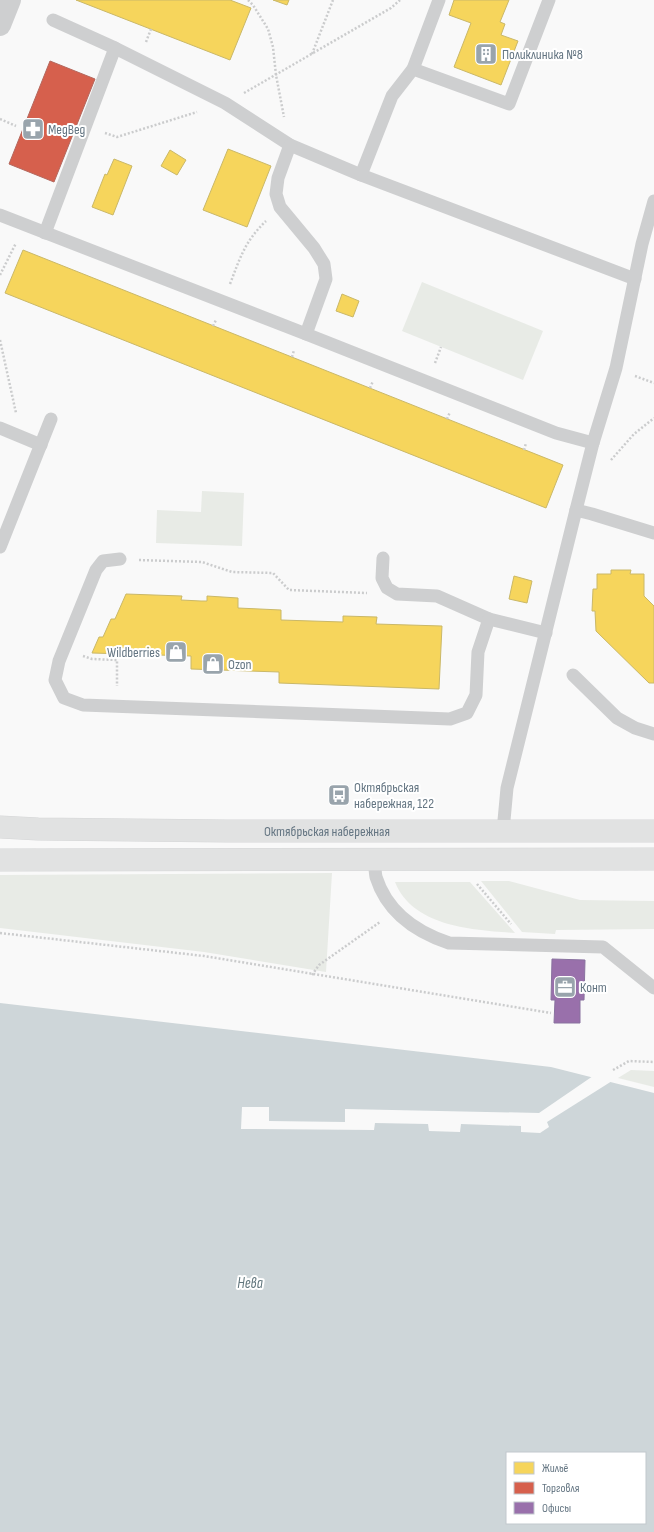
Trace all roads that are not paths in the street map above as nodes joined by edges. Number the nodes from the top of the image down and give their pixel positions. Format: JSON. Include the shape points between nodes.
{"nodes":[{"id":1,"x":10,"y":0,"type":"edge"},
{"id":2,"x":439,"y":0,"type":"edge"},
{"id":3,"x":549,"y":0,"type":"edge"},
{"id":4,"x":53,"y":20,"type":"dead end"},
{"id":5,"x":0,"y":25,"type":"edge"},
{"id":6,"x":115,"y":48,"type":"junction"},
{"id":7,"x":413,"y":69,"type":"junction"},
{"id":8,"x":290,"y":145,"type":"junction"},
{"id":9,"x":361,"y":175,"type":"junction"},
{"id":10,"x":654,"y":201,"type":"edge"},
{"id":11,"x":0,"y":215,"type":"edge"},
{"id":12,"x":45,"y":232,"type":"junction"},
{"id":13,"x":648,"y":246,"type":"edge"},
{"id":14,"x":635,"y":278,"type":"junction"},
{"id":15,"x":306,"y":334,"type":"junction"},
{"id":16,"x":51,"y":419,"type":"dead end"},
{"id":17,"x":0,"y":428,"type":"edge"},
{"id":18,"x":593,"y":443,"type":"junction"},
{"id":19,"x":41,"y":445,"type":"junction"},
{"id":20,"x":576,"y":510,"type":"junction"},
{"id":21,"x":654,"y":533,"type":"edge"},
{"id":22,"x":0,"y":547,"type":"edge"},
{"id":23,"x":383,"y":558,"type":"dead end"},
{"id":24,"x":120,"y":559,"type":"road end"},
{"id":25,"x":489,"y":619,"type":"junction"},
{"id":26,"x":546,"y":633,"type":"junction"},
{"id":27,"x":572,"y":675,"type":"dead end"},
{"id":28,"x":654,"y":734,"type":"edge"},
{"id":29,"x":0,"y":827,"type":"edge"},
{"id":30,"x":503,"y":831,"type":"junction"},
{"id":31,"x":654,"y":831,"type":"edge"},
{"id":32,"x":374,"y":859,"type":"junction"},
{"id":33,"x":654,"y":859,"type":"edge"},
{"id":34,"x":0,"y":860,"type":"edge"},
{"id":35,"x":654,"y":988,"type":"edge"}],
"edges":[{"from":1,"to":5,"type":"street"},
{"from":2,"to":7,"type":"lane"},
{"from":3,"to":7,"type":"lane","via":[[509,104]]},
{"from":4,"to":6,"type":"lane"},
{"from":6,"to":8,"type":"lane","via":[[225,103]]},
{"from":6,"to":12,"type":"lane"},
{"from":7,"to":9,"type":"lane","via":[[392,96]]},
{"from":8,"to":9,"type":"lane"},
{"from":8,"to":15,"type":"lane","via":[[278,178],[276,194],[280,207],[324,264],[326,279]]},
{"from":9,"to":14,"type":"lane"},
{"from":10,"to":13,"type":"lane"},
{"from":11,"to":12,"type":"lane"},
{"from":12,"to":15,"type":"lane"},
{"from":13,"to":14,"type":"lane"},
{"from":14,"to":18,"type":"lane","via":[[616,368]]},
{"from":15,"to":18,"type":"lane","via":[[556,434]]},
{"from":16,"to":19,"type":"lane"},
{"from":17,"to":19,"type":"lane"},
{"from":18,"to":20,"type":"lane"},
{"from":19,"to":22,"type":"lane"},
{"from":20,"to":21,"type":"lane"},
{"from":20,"to":26,"type":"lane"},
{"from":23,"to":25,"type":"lane","via":[[382,578],[387,588],[397,594],[437,596]]},
{"from":24,"to":25,"type":"lane","via":[[103,561],[96,570],[59,661],[55,680],[64,698],[83,706],[450,719],[467,712],[476,695],[478,652]]},
{"from":25,"to":26,"type":"lane"},
{"from":26,"to":30,"type":"lane","via":[[507,788]]},
{"from":27,"to":28,"type":"lane","via":[[617,718],[635,728]]},
{"from":29,"to":30,"type":"main road","name":"Октябрьская набережная","via":[[211,831]]},
{"from":30,"to":31,"type":"main road","name":"Октябрьская набережная"},
{"from":32,"to":33,"type":"main road","name":"Октябрьская набережная"},
{"from":32,"to":34,"type":"main road","name":"Октябрьская набережная"},
{"from":32,"to":35,"type":"lane","via":[[376,877],[396,912],[425,934],[449,943],[603,947]]}]}
